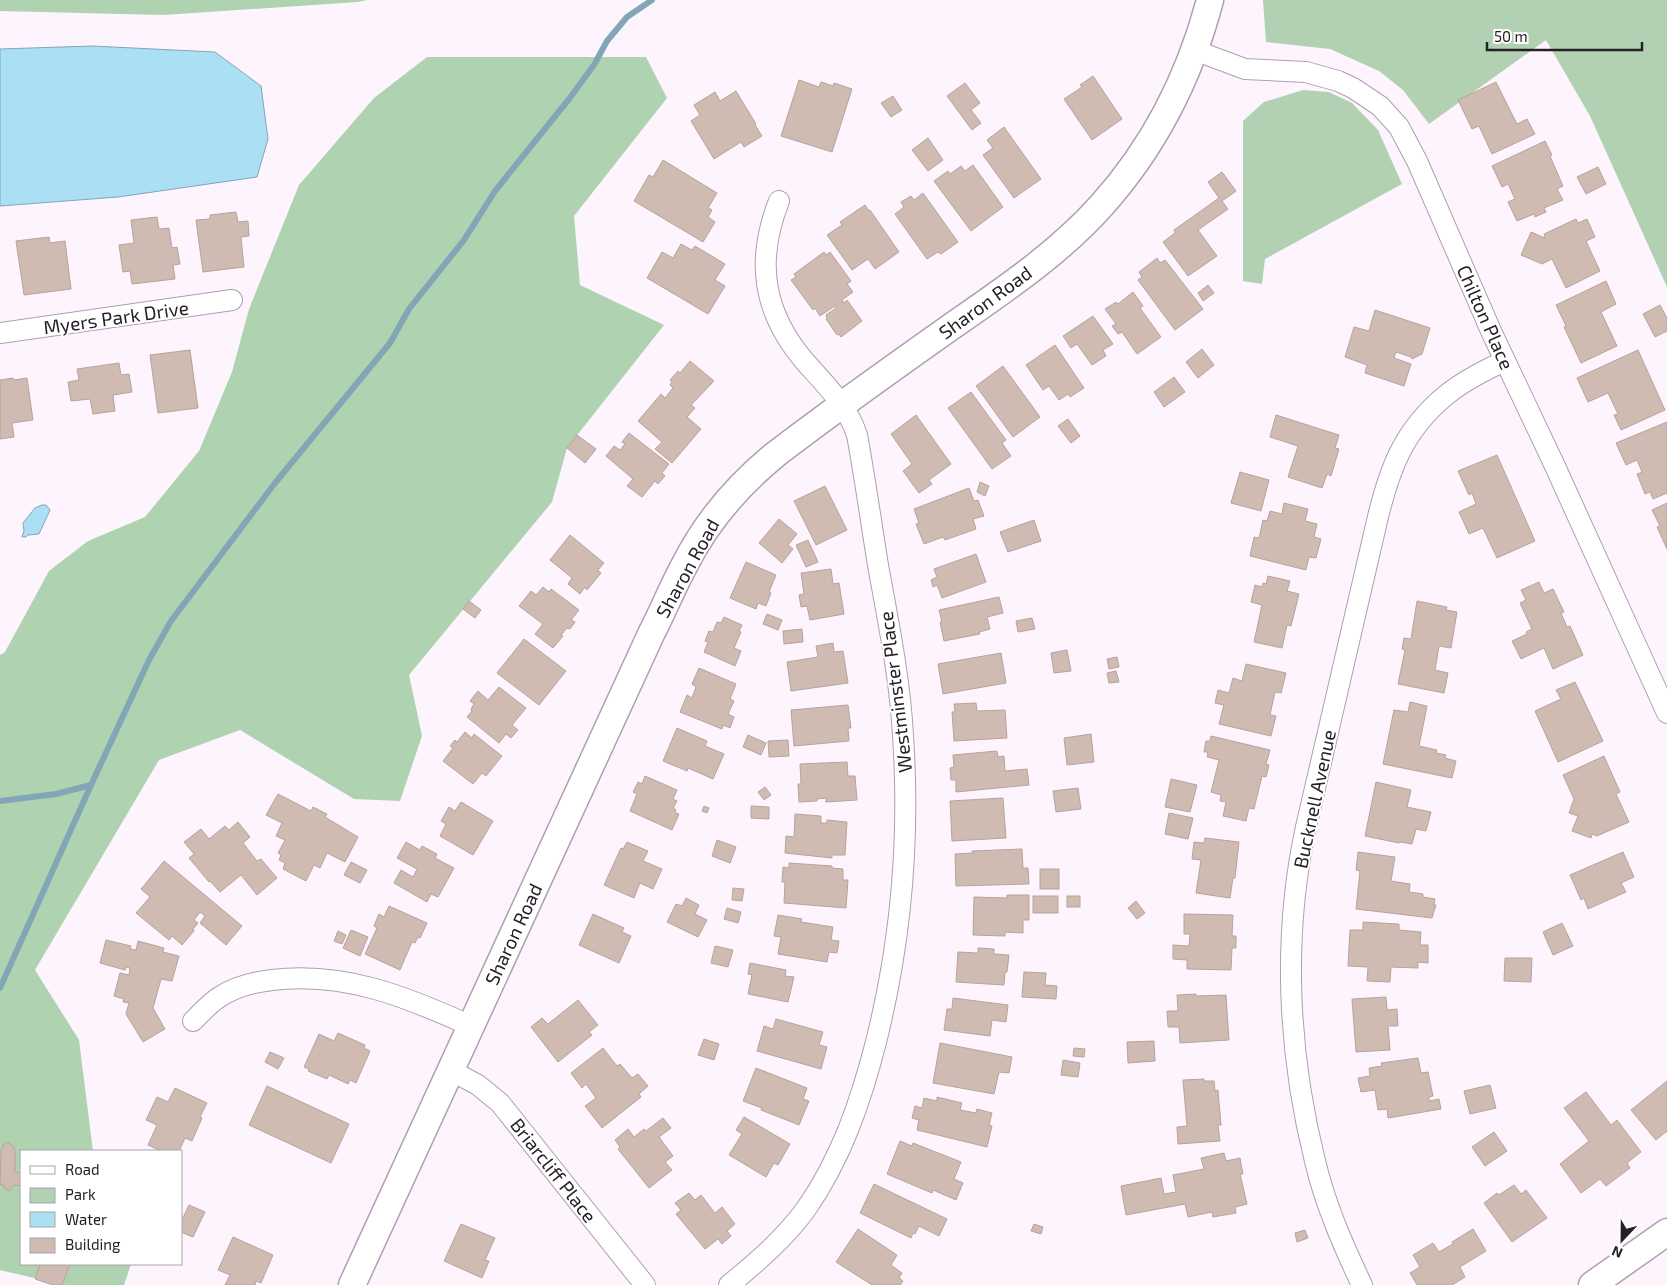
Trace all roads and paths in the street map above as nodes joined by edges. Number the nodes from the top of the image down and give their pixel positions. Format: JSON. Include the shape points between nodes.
{"nodes":[{"id":1,"x":1210,"y":0,"type":"edge"},
{"id":2,"x":1194,"y":50,"type":"junction"},
{"id":3,"x":779,"y":201,"type":"dead end"},
{"id":4,"x":232,"y":300,"type":"dead end"},
{"id":5,"x":0,"y":332,"type":"edge"},
{"id":6,"x":1504,"y":361,"type":"junction"},
{"id":7,"x":842,"y":405,"type":"junction"},
{"id":8,"x":1667,"y":713,"type":"edge"},
{"id":9,"x":192,"y":1021,"type":"dead end"},
{"id":10,"x":471,"y":1026,"type":"junction"},
{"id":11,"x":450,"y":1070,"type":"junction"},
{"id":12,"x":1667,"y":1232,"type":"edge"},
{"id":13,"x":352,"y":1285,"type":"edge"},
{"id":14,"x":644,"y":1285,"type":"edge"},
{"id":15,"x":728,"y":1285,"type":"edge"},
{"id":16,"x":1362,"y":1285,"type":"edge"},
{"id":17,"x":1592,"y":1285,"type":"edge"}],
"edges":[{"from":1,"to":2,"type":"street","name":"Sharon Road"},
{"from":2,"to":6,"type":"street","name":"Chilton Place","via":[[1245,69],[1306,72],[1338,81],[1367,96],[1390,116],[1409,144]]},
{"from":2,"to":7,"type":"street","name":"Sharon Road","via":[[1179,88],[1153,135],[1110,195],[1081,226],[1010,286]]},
{"from":3,"to":7,"type":"street","name":"Westminster Place","via":[[766,248],[766,280],[774,312],[794,349]]},
{"from":4,"to":5,"type":"street","name":"Myers Park Drive"},
{"from":6,"to":8,"type":"street","name":"Chilton Place"},
{"from":6,"to":16,"type":"street","name":"Bucknell Avenue","via":[[1471,379],[1433,407],[1393,463],[1299,866],[1291,963],[1293,1027],[1300,1088],[1320,1179]]},
{"from":7,"to":10,"type":"street","name":"Sharon Road","via":[[748,478],[719,511],[695,546],[652,632]]},
{"from":7,"to":15,"type":"street","name":"Westminster Place","via":[[857,435],[901,706],[906,795],[900,912],[874,1050],[856,1111],[837,1157],[786,1233],[766,1255]]},
{"from":9,"to":10,"type":"street","via":[[218,998],[240,987],[281,978],[315,978],[376,988]]},
{"from":10,"to":11,"type":"street","name":"Sharon Road"},
{"from":11,"to":13,"type":"street","name":"Sharon Road"},
{"from":11,"to":14,"type":"street","name":"Briarcliff Place","via":[[478,1085],[500,1103]]},
{"from":12,"to":17,"type":"street"}]}
